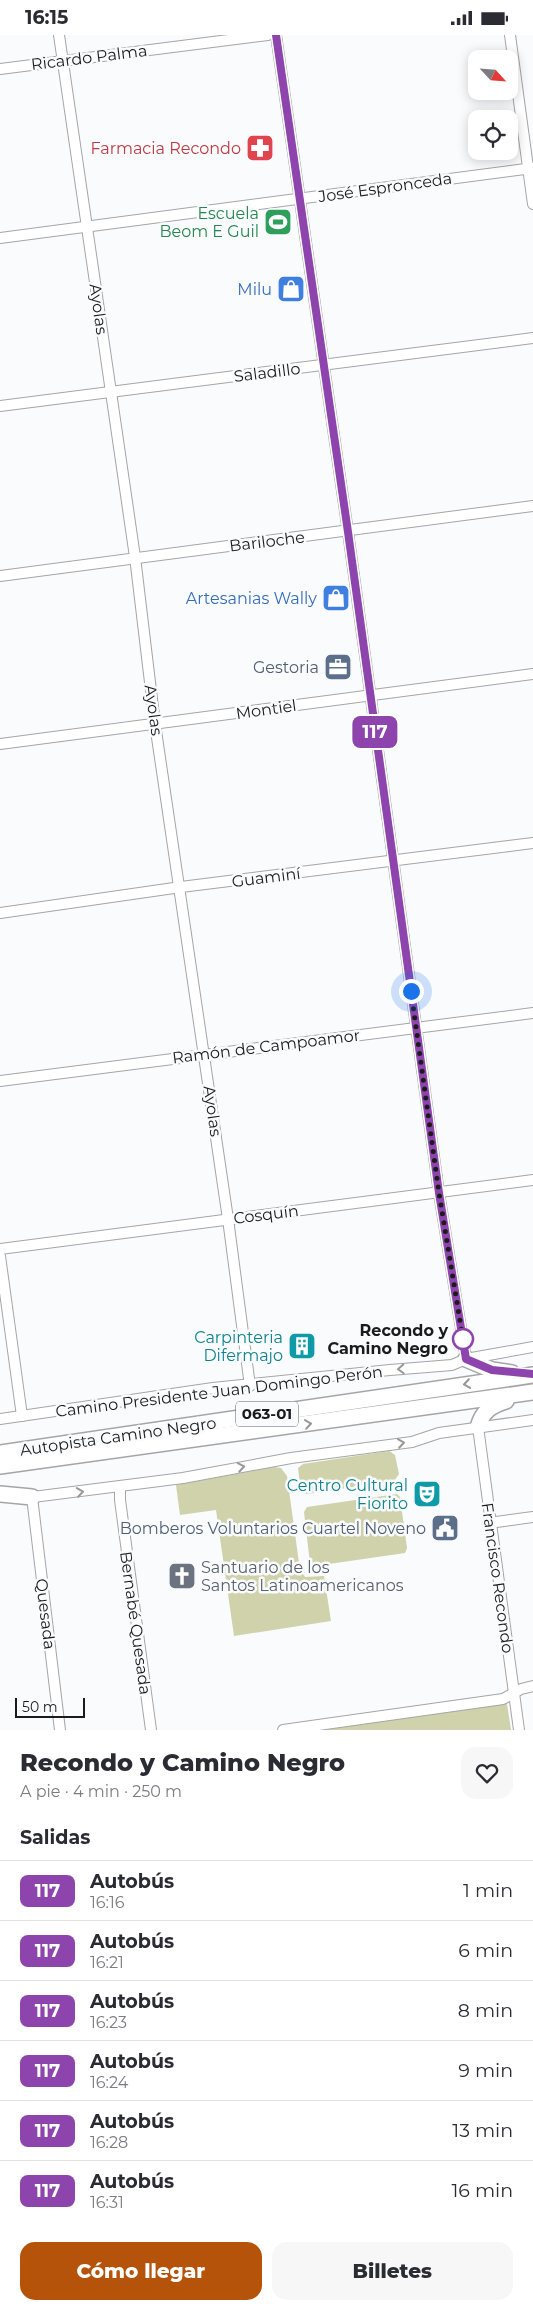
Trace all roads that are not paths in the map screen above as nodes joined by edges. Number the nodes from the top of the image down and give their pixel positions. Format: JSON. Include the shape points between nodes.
{"nodes":[{"id":1,"x":59,"y":35,"type":"edge"},
{"id":2,"x":268,"y":35,"type":"edge"},
{"id":3,"x":276,"y":35,"type":"edge"},
{"id":4,"x":510,"y":35,"type":"edge"},
{"id":5,"x":63,"y":60,"type":"junction"},
{"id":6,"x":0,"y":69,"type":"edge"},
{"id":7,"x":530,"y":168,"type":"edge"},
{"id":8,"x":300,"y":199,"type":"junction"},
{"id":9,"x":533,"y":204,"type":"edge"},
{"id":10,"x":87,"y":226,"type":"junction"},
{"id":11,"x":0,"y":238,"type":"edge"},
{"id":12,"x":533,"y":338,"type":"edge"},
{"id":13,"x":324,"y":365,"type":"junction"},
{"id":14,"x":111,"y":391,"type":"junction"},
{"id":15,"x":0,"y":406,"type":"edge"},
{"id":16,"x":533,"y":506,"type":"edge"},
{"id":17,"x":348,"y":532,"type":"junction"},
{"id":18,"x":135,"y":557,"type":"junction"},
{"id":19,"x":0,"y":576,"type":"edge"},
{"id":20,"x":533,"y":674,"type":"edge"},
{"id":21,"x":369,"y":694,"type":"junction"},
{"id":22,"x":155,"y":724,"type":"junction"},
{"id":23,"x":0,"y":744,"type":"edge"},
{"id":24,"x":533,"y":843,"type":"edge"},
{"id":25,"x":393,"y":862,"type":"junction"},
{"id":26,"x":181,"y":887,"type":"junction"},
{"id":27,"x":0,"y":913,"type":"edge"},
{"id":28,"x":533,"y":1013,"type":"edge"},
{"id":29,"x":416,"y":1027,"type":"junction"},
{"id":30,"x":204,"y":1054,"type":"junction"},
{"id":31,"x":0,"y":1081,"type":"edge"},
{"id":32,"x":533,"y":1181,"type":"edge"},
{"id":33,"x":439,"y":1193,"type":"junction"},
{"id":34,"x":228,"y":1219,"type":"junction"},
{"id":35,"x":0,"y":1249,"type":"edge"},
{"id":36,"x":0,"y":1256,"type":"edge"},
{"id":37,"x":533,"y":1347,"type":"edge"},
{"id":38,"x":466,"y":1359,"type":"junction"},
{"id":39,"x":533,"y":1375,"type":"edge"},
{"id":40,"x":250,"y":1386,"type":"junction"},
{"id":41,"x":533,"y":1393,"type":"edge"},
{"id":42,"x":22,"y":1416,"type":"junction"},
{"id":43,"x":0,"y":1419,"type":"edge"},
{"id":44,"x":533,"y":1420,"type":"edge"},
{"id":45,"x":478,"y":1427,"type":"junction"},
{"id":46,"x":0,"y":1453,"type":"edge"},
{"id":47,"x":0,"y":1466,"type":"edge"},
{"id":48,"x":120,"y":1487,"type":"junction"},
{"id":49,"x":0,"y":1494,"type":"edge"},
{"id":50,"x":32,"y":1497,"type":"junction"},
{"id":51,"x":0,"y":1501,"type":"edge"},
{"id":52,"x":533,"y":1517,"type":"edge"},
{"id":53,"x":489,"y":1523,"type":"junction"},
{"id":54,"x":533,"y":1687,"type":"edge"},
{"id":55,"x":514,"y":1694,"type":"junction"},
{"id":56,"x":60,"y":1730,"type":"edge"},
{"id":57,"x":151,"y":1730,"type":"edge"},
{"id":58,"x":283,"y":1730,"type":"edge"},
{"id":59,"x":519,"y":1730,"type":"edge"}],
"edges":[{"from":1,"to":5,"type":"street","name":"Ayolas"},
{"from":2,"to":5,"type":"street","name":"Ricardo Palma"},
{"from":3,"to":8,"type":"street"},
{"from":4,"to":7,"type":"street"},
{"from":5,"to":6,"type":"street","name":"Ricardo Palma"},
{"from":5,"to":10,"type":"street","name":"Ayolas"},
{"from":7,"to":8,"type":"street","name":"José Espronceda"},
{"from":7,"to":9,"type":"street"},
{"from":8,"to":10,"type":"street","name":"José Espronceda"},
{"from":8,"to":13,"type":"street"},
{"from":10,"to":11,"type":"street","name":"José Espronceda"},
{"from":10,"to":14,"type":"street","name":"Ayolas"},
{"from":12,"to":13,"type":"street","name":"Saladillo"},
{"from":13,"to":14,"type":"street","name":"Saladillo"},
{"from":13,"to":17,"type":"street"},
{"from":14,"to":15,"type":"street","name":"Saladillo"},
{"from":14,"to":18,"type":"street","name":"Ayolas"},
{"from":16,"to":17,"type":"street","name":"Bariloche"},
{"from":17,"to":18,"type":"street","name":"Bariloche"},
{"from":17,"to":21,"type":"street"},
{"from":18,"to":19,"type":"street","name":"Bariloche"},
{"from":18,"to":22,"type":"street","name":"Ayolas"},
{"from":20,"to":21,"type":"street","name":"Montiel"},
{"from":21,"to":22,"type":"street","name":"Montiel"},
{"from":21,"to":25,"type":"street"},
{"from":22,"to":23,"type":"street","name":"Montiel"},
{"from":22,"to":26,"type":"street","name":"Ayolas"},
{"from":24,"to":25,"type":"street","name":"Guaminí"},
{"from":25,"to":26,"type":"street","name":"Guaminí"},
{"from":25,"to":29,"type":"street"},
{"from":26,"to":27,"type":"street","name":"Guaminí"},
{"from":26,"to":30,"type":"street","name":"Ayolas"},
{"from":28,"to":29,"type":"street","name":"Ramón de Campoamor"},
{"from":29,"to":30,"type":"street","name":"Ramón de Campoamor"},
{"from":29,"to":33,"type":"street"},
{"from":30,"to":31,"type":"street","name":"Ramón de Campoamor"},
{"from":30,"to":34,"type":"street","name":"Ayolas"},
{"from":32,"to":33,"type":"street","name":"Cosquín"},
{"from":33,"to":34,"type":"street","name":"Cosquín"},
{"from":33,"to":38,"type":"street"},
{"from":34,"to":35,"type":"street","name":"Cosquín"},
{"from":34,"to":40,"type":"street","name":"Ayolas"},
{"from":36,"to":42,"type":"street"},
{"from":37,"to":38,"type":"street","name":"Camino Presidente Juan Domingo Perón"},
{"from":38,"to":39,"type":"highway","via":[[492,1370]]},
{"from":38,"to":40,"type":"street","name":"Camino Presidente Juan Domingo Perón","one_way":true,"via":[[452,1365]]},
{"from":39,"to":46,"type":"highway","name":"Autopista Camino Negro","number":"063-01","one_way":true},
{"from":40,"to":42,"type":"street","name":"Camino Presidente Juan Domingo Perón","via":[[213,1388]]},
{"from":41,"to":45,"type":"highway","via":[[491,1406],[481,1416]]},
{"from":47,"to":41,"type":"highway","name":"Autopista Camino Negro","number":"063-01","one_way":true},
{"from":42,"to":43,"type":"street","name":"Camino Presidente Juan Domingo Perón"},
{"from":44,"to":45,"type":"street"},
{"from":48,"to":45,"type":"street","one_way":true,"via":[[412,1442],[439,1433]]},
{"from":45,"to":53,"type":"street","name":"Francisco Recondo"},
{"from":50,"to":48,"type":"street","one_way":true},
{"from":48,"to":57,"type":"street","name":"Bernabé Quesada"},
{"from":49,"to":50,"type":"highway"},
{"from":50,"to":51,"type":"street"},
{"from":50,"to":56,"type":"street","name":"Quesada"},
{"from":52,"to":53,"type":"street"},
{"from":53,"to":55,"type":"street","name":"Francisco Recondo"},
{"from":54,"to":55,"type":"street"},
{"from":55,"to":58,"type":"street","via":[[503,1699]]},
{"from":55,"to":59,"type":"street","name":"Francisco Recondo"}]}
